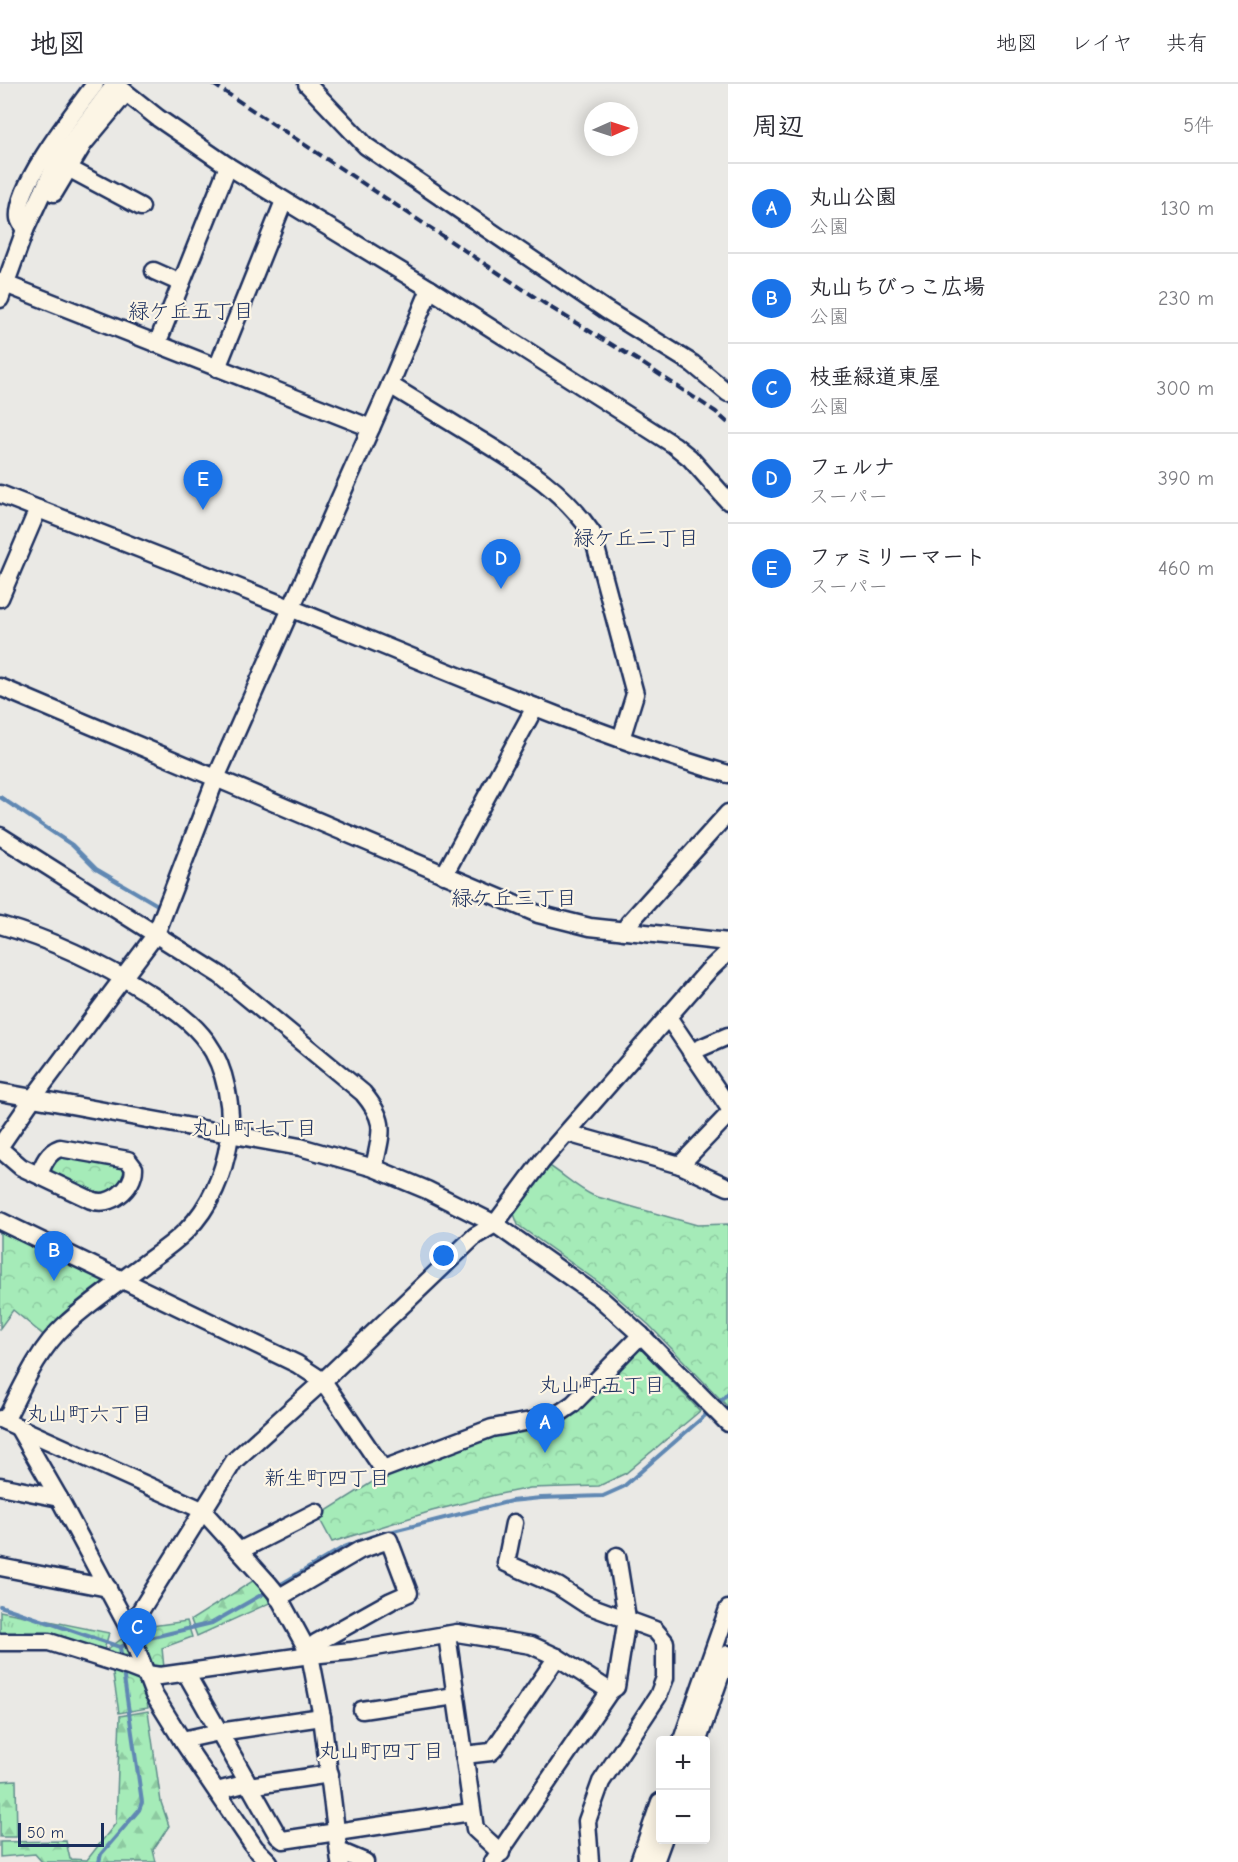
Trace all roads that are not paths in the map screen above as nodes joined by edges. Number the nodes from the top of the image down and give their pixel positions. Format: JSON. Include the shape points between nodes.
{"nodes":[{"id":1,"x":95,"y":84,"type":"edge"},
{"id":2,"x":307,"y":84,"type":"edge"},
{"id":3,"x":118,"y":87,"type":"edge"},
{"id":4,"x":228,"y":166,"type":"junction"},
{"id":5,"x":68,"y":168,"type":"junction"},
{"id":6,"x":284,"y":201,"type":"junction"},
{"id":7,"x":141,"y":207,"type":"dead end"},
{"id":8,"x":24,"y":234,"type":"junction"},
{"id":9,"x":154,"y":271,"type":"dead end"},
{"id":10,"x":181,"y":283,"type":"junction"},
{"id":11,"x":2,"y":289,"type":"edge"},
{"id":12,"x":430,"y":289,"type":"junction"},
{"id":13,"x":157,"y":344,"type":"junction"},
{"id":14,"x":217,"y":368,"type":"junction"},
{"id":15,"x":390,"y":385,"type":"junction"},
{"id":16,"x":728,"y":393,"type":"edge"},
{"id":17,"x":371,"y":428,"type":"junction"},
{"id":18,"x":0,"y":494,"type":"edge"},
{"id":19,"x":728,"y":501,"type":"edge"},
{"id":20,"x":38,"y":509,"type":"junction"},
{"id":21,"x":0,"y":598,"type":"edge"},
{"id":22,"x":290,"y":608,"type":"junction"},
{"id":23,"x":0,"y":687,"type":"edge"},
{"id":24,"x":535,"y":707,"type":"junction"},
{"id":25,"x":621,"y":739,"type":"junction"},
{"id":26,"x":728,"y":774,"type":"edge"},
{"id":27,"x":216,"y":778,"type":"junction"},
{"id":28,"x":728,"y":813,"type":"edge"},
{"id":29,"x":0,"y":836,"type":"edge"},
{"id":30,"x":444,"y":875,"type":"junction"},
{"id":31,"x":0,"y":925,"type":"edge"},
{"id":32,"x":624,"y":931,"type":"junction"},
{"id":33,"x":156,"y":934,"type":"junction"},
{"id":34,"x":728,"y":942,"type":"edge"},
{"id":35,"x":728,"y":952,"type":"edge"},
{"id":36,"x":123,"y":977,"type":"junction"},
{"id":37,"x":668,"y":1017,"type":"junction"},
{"id":38,"x":728,"y":1036,"type":"edge"},
{"id":39,"x":691,"y":1052,"type":"junction"},
{"id":40,"x":0,"y":1092,"type":"edge"},
{"id":41,"x":33,"y":1098,"type":"junction"},
{"id":42,"x":728,"y":1106,"type":"edge"},
{"id":43,"x":728,"y":1115,"type":"edge"},
{"id":44,"x":567,"y":1133,"type":"junction"},
{"id":45,"x":230,"y":1134,"type":"junction"},
{"id":46,"x":0,"y":1148,"type":"edge"},
{"id":47,"x":680,"y":1165,"type":"junction"},
{"id":48,"x":374,"y":1168,"type":"junction"},
{"id":49,"x":39,"y":1175,"type":"junction"},
{"id":50,"x":728,"y":1187,"type":"edge"},
{"id":51,"x":0,"y":1221,"type":"edge"},
{"id":52,"x":495,"y":1224,"type":"junction"},
{"id":53,"x":124,"y":1279,"type":"junction"},
{"id":54,"x":641,"y":1335,"type":"junction"},
{"id":55,"x":323,"y":1381,"type":"junction"},
{"id":56,"x":718,"y":1413,"type":"edge"},
{"id":57,"x":8,"y":1422,"type":"edge"},
{"id":58,"x":0,"y":1486,"type":"edge"},
{"id":59,"x":59,"y":1498,"type":"junction"},
{"id":60,"x":202,"y":1510,"type":"junction"},
{"id":61,"x":316,"y":1512,"type":"dead end"},
{"id":62,"x":514,"y":1523,"type":"dead end"},
{"id":63,"x":239,"y":1551,"type":"junction"},
{"id":64,"x":617,"y":1556,"type":"dead end"},
{"id":65,"x":0,"y":1567,"type":"edge"},
{"id":66,"x":108,"y":1588,"type":"junction"},
{"id":67,"x":274,"y":1591,"type":"junction"},
{"id":68,"x":728,"y":1609,"type":"edge"},
{"id":69,"x":627,"y":1618,"type":"junction"},
{"id":70,"x":447,"y":1635,"type":"junction"},
{"id":71,"x":132,"y":1636,"type":"junction"},
{"id":72,"x":0,"y":1642,"type":"edge"},
{"id":73,"x":728,"y":1654,"type":"edge"},
{"id":74,"x":310,"y":1655,"type":"junction"},
{"id":75,"x":557,"y":1657,"type":"junction"},
{"id":76,"x":186,"y":1673,"type":"junction"},
{"id":77,"x":147,"y":1674,"type":"junction"},
{"id":78,"x":610,"y":1691,"type":"junction"},
{"id":79,"x":455,"y":1696,"type":"junction"},
{"id":80,"x":362,"y":1710,"type":"dead end"},
{"id":81,"x":322,"y":1718,"type":"junction"},
{"id":82,"x":219,"y":1732,"type":"junction"},
{"id":83,"x":683,"y":1736,"type":"edge"},
{"id":84,"x":699,"y":1736,"type":"edge"},
{"id":85,"x":182,"y":1740,"type":"junction"},
{"id":86,"x":464,"y":1755,"type":"junction"},
{"id":87,"x":330,"y":1774,"type":"junction"},
{"id":88,"x":249,"y":1786,"type":"junction"},
{"id":89,"x":217,"y":1791,"type":"junction"},
{"id":90,"x":471,"y":1812,"type":"junction"},
{"id":91,"x":656,"y":1813,"type":"edge"},
{"id":92,"x":337,"y":1831,"type":"junction"},
{"id":93,"x":661,"y":1844,"type":"edge"},
{"id":94,"x":340,"y":1856,"type":"edge"},
{"id":95,"x":497,"y":1857,"type":"edge"},
{"id":96,"x":269,"y":1862,"type":"edge"},
{"id":97,"x":365,"y":1862,"type":"edge"},
{"id":98,"x":590,"y":1862,"type":"edge"},
{"id":99,"x":639,"y":1862,"type":"edge"},
{"id":100,"x":655,"y":1862,"type":"edge"}],
"edges":[{"from":1,"to":8,"type":"street","via":[[46,151],[25,191],[18,219]]},
{"from":2,"to":16,"type":"street","via":[[366,146],[587,297],[693,364]]},
{"from":3,"to":4,"type":"street"},
{"from":3,"to":5,"type":"street"},
{"from":3,"to":8,"type":"street","via":[[57,161]]},
{"from":4,"to":6,"type":"street"},
{"from":4,"to":10,"type":"street"},
{"from":5,"to":7,"type":"street"},
{"from":5,"to":8,"type":"street","via":[[37,231],[32,237]]},
{"from":6,"to":12,"type":"street"},
{"from":6,"to":14,"type":"street"},
{"from":8,"to":11,"type":"street"},
{"from":9,"to":10,"type":"street"},
{"from":10,"to":13,"type":"street"},
{"from":11,"to":13,"type":"street"},
{"from":12,"to":15,"type":"street"},
{"from":12,"to":19,"type":"street","via":[[674,445]]},
{"from":13,"to":14,"type":"street"},
{"from":14,"to":17,"type":"street"},
{"from":15,"to":17,"type":"street"},
{"from":15,"to":25,"type":"street","via":[[534,474],[578,511],[592,533],[635,694]]},
{"from":17,"to":22,"type":"street"},
{"from":18,"to":20,"type":"street"},
{"from":20,"to":21,"type":"street"},
{"from":20,"to":22,"type":"street"},
{"from":22,"to":24,"type":"street"},
{"from":22,"to":27,"type":"street"},
{"from":23,"to":27,"type":"street"},
{"from":24,"to":25,"type":"street"},
{"from":24,"to":30,"type":"street"},
{"from":25,"to":26,"type":"street"},
{"from":27,"to":30,"type":"street"},
{"from":27,"to":33,"type":"street"},
{"from":28,"to":32,"type":"street"},
{"from":29,"to":33,"type":"street"},
{"from":30,"to":32,"type":"street","via":[[556,919]]},
{"from":31,"to":36,"type":"street","via":[[54,942]]},
{"from":32,"to":34,"type":"street"},
{"from":33,"to":36,"type":"street"},
{"from":33,"to":48,"type":"street","via":[[220,975],[363,1093],[381,1120]]},
{"from":35,"to":37,"type":"street"},
{"from":36,"to":41,"type":"street"},
{"from":36,"to":45,"type":"street","via":[[192,1023],[207,1042],[223,1076]]},
{"from":37,"to":39,"type":"street"},
{"from":37,"to":44,"type":"street"},
{"from":38,"to":39,"type":"street"},
{"from":39,"to":42,"type":"street"},
{"from":40,"to":41,"type":"street"},
{"from":41,"to":45,"type":"street"},
{"from":41,"to":46,"type":"street"},
{"from":43,"to":47,"type":"street"},
{"from":44,"to":47,"type":"street"},
{"from":44,"to":52,"type":"street"},
{"from":45,"to":48,"type":"street","via":[[300,1147]]},
{"from":45,"to":53,"type":"street","via":[[223,1167],[198,1217],[174,1242]]},
{"from":46,"to":49,"type":"street","via":[[21,1167]]},
{"from":47,"to":50,"type":"street"},
{"from":48,"to":52,"type":"street"},
{"from":49,"to":49,"type":"street","via":[[105,1203],[126,1189],[134,1171],[128,1160],[60,1148],[43,1163]]},
{"from":51,"to":53,"type":"street"},
{"from":52,"to":54,"type":"street","via":[[601,1299]]},
{"from":52,"to":55,"type":"street","via":[[475,1236]]},
{"from":53,"to":55,"type":"street","via":[[297,1364]]},
{"from":53,"to":57,"type":"street","via":[[52,1340],[32,1369]]},
{"from":54,"to":55,"type":"street","via":[[573,1404],[557,1415],[492,1428],[383,1469]]},
{"from":54,"to":56,"type":"street"},
{"from":55,"to":60,"type":"street","via":[[234,1461]]},
{"from":57,"to":59,"type":"street"},
{"from":57,"to":60,"type":"street"},
{"from":58,"to":59,"type":"street"},
{"from":59,"to":66,"type":"street"},
{"from":60,"to":63,"type":"street"},
{"from":60,"to":71,"type":"street"},
{"from":61,"to":63,"type":"street"},
{"from":62,"to":69,"type":"street","via":[[506,1563],[558,1586],[587,1605]]},
{"from":63,"to":67,"type":"street"},
{"from":64,"to":69,"type":"street"},
{"from":65,"to":66,"type":"street"},
{"from":66,"to":71,"type":"street"},
{"from":67,"to":74,"type":"street"},
{"from":67,"to":74,"type":"street","via":[[389,1539],[409,1593],[316,1643]]},
{"from":68,"to":83,"type":"street"},
{"from":69,"to":78,"type":"street","via":[[616,1687]]},
{"from":69,"to":98,"type":"street","via":[[660,1634],[664,1642],[665,1678],[639,1727],[601,1782],[586,1821]]},
{"from":70,"to":74,"type":"street","via":[[352,1652]]},
{"from":70,"to":75,"type":"street","via":[[457,1633],[531,1645]]},
{"from":70,"to":79,"type":"street"},
{"from":71,"to":77,"type":"street"},
{"from":72,"to":77,"type":"street","via":[[49,1642]]},
{"from":73,"to":84,"type":"street"},
{"from":74,"to":76,"type":"street"},
{"from":74,"to":81,"type":"street"},
{"from":75,"to":78,"type":"street"},
{"from":75,"to":86,"type":"street","via":[[494,1749]]},
{"from":76,"to":77,"type":"street"},
{"from":76,"to":82,"type":"street"},
{"from":77,"to":85,"type":"street","via":[[154,1695]]},
{"from":78,"to":95,"type":"street"},
{"from":79,"to":80,"type":"street"},
{"from":79,"to":86,"type":"street"},
{"from":81,"to":82,"type":"street"},
{"from":81,"to":87,"type":"street"},
{"from":82,"to":85,"type":"street"},
{"from":82,"to":88,"type":"street"},
{"from":85,"to":89,"type":"street"},
{"from":86,"to":90,"type":"street"},
{"from":87,"to":88,"type":"street"},
{"from":87,"to":92,"type":"street"},
{"from":88,"to":89,"type":"street"},
{"from":88,"to":92,"type":"street","via":[[283,1839]]},
{"from":89,"to":96,"type":"street","via":[[255,1848]]},
{"from":90,"to":92,"type":"street"},
{"from":90,"to":95,"type":"street","via":[[475,1829]]},
{"from":91,"to":99,"type":"street"},
{"from":92,"to":94,"type":"street"},
{"from":93,"to":100,"type":"street"},
{"from":94,"to":97,"type":"street"}]}
